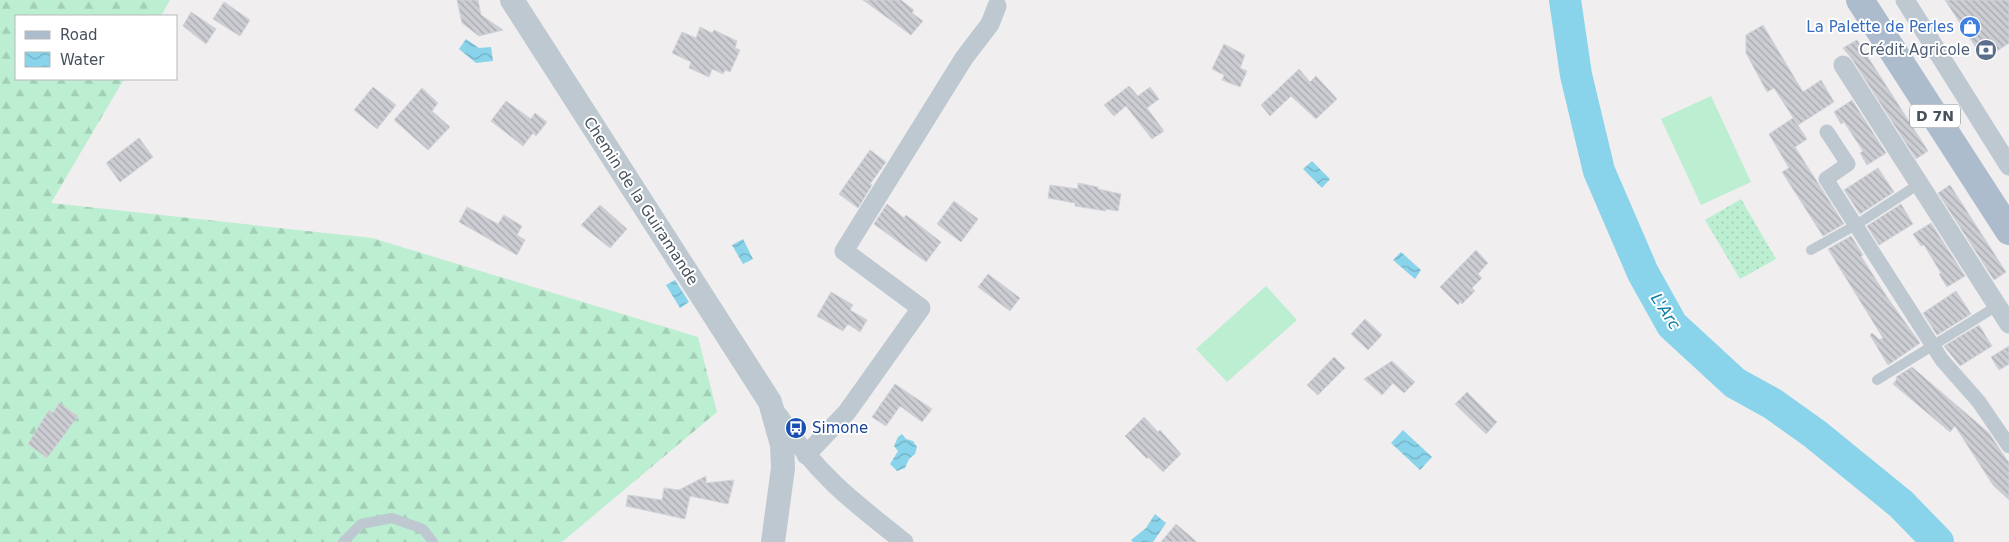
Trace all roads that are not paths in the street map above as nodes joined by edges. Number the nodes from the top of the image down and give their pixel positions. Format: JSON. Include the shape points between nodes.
{"nodes":[{"id":1,"x":512,"y":0,"type":"edge"},
{"id":2,"x":1860,"y":0,"type":"edge"},
{"id":3,"x":1905,"y":0,"type":"edge"},
{"id":4,"x":996,"y":6,"type":"dead end"},
{"id":5,"x":1843,"y":65,"type":"dead end"},
{"id":6,"x":1827,"y":132,"type":"dead end"},
{"id":7,"x":2009,"y":166,"type":"edge"},
{"id":8,"x":1919,"y":184,"type":"junction"},
{"id":9,"x":1856,"y":225,"type":"junction"},
{"id":10,"x":2009,"y":231,"type":"edge"},
{"id":11,"x":1811,"y":250,"type":"dead end"},
{"id":12,"x":1997,"y":306,"type":"junction"},
{"id":13,"x":2009,"y":324,"type":"edge"},
{"id":14,"x":1933,"y":345,"type":"junction"},
{"id":15,"x":1877,"y":380,"type":"dead end"},
{"id":16,"x":770,"y":402,"type":"junction"},
{"id":17,"x":2009,"y":446,"type":"edge"},
{"id":18,"x":806,"y":455,"type":"junction"},
{"id":19,"x":343,"y":542,"type":"edge"},
{"id":20,"x":433,"y":542,"type":"edge"},
{"id":21,"x":773,"y":542,"type":"edge"},
{"id":22,"x":904,"y":542,"type":"edge"}],
"edges":[{"from":1,"to":16,"type":"street","name":"Chemin de la Guiramande"},
{"from":2,"to":10,"type":"main road","number":"D 7N"},
{"from":3,"to":7,"type":"street"},
{"from":4,"to":18,"type":"street","via":[[990,24],[964,58],[844,251],[921,308],[847,412]]},
{"from":5,"to":8,"type":"street"},
{"from":6,"to":9,"type":"street","via":[[1848,164],[1826,179]]},
{"from":8,"to":9,"type":"lane"},
{"from":8,"to":12,"type":"street"},
{"from":9,"to":11,"type":"lane"},
{"from":9,"to":14,"type":"street"},
{"from":12,"to":13,"type":"street"},
{"from":12,"to":14,"type":"lane"},
{"from":14,"to":15,"type":"lane"},
{"from":14,"to":17,"type":"street"},
{"from":16,"to":18,"type":"street"},
{"from":16,"to":21,"type":"street","name":"Chemin de la Guiramande","via":[[782,445],[783,468]]},
{"from":18,"to":22,"type":"street","via":[[843,494]]},
{"from":19,"to":20,"type":"lane","via":[[361,524],[392,518],[423,530]]}]}
